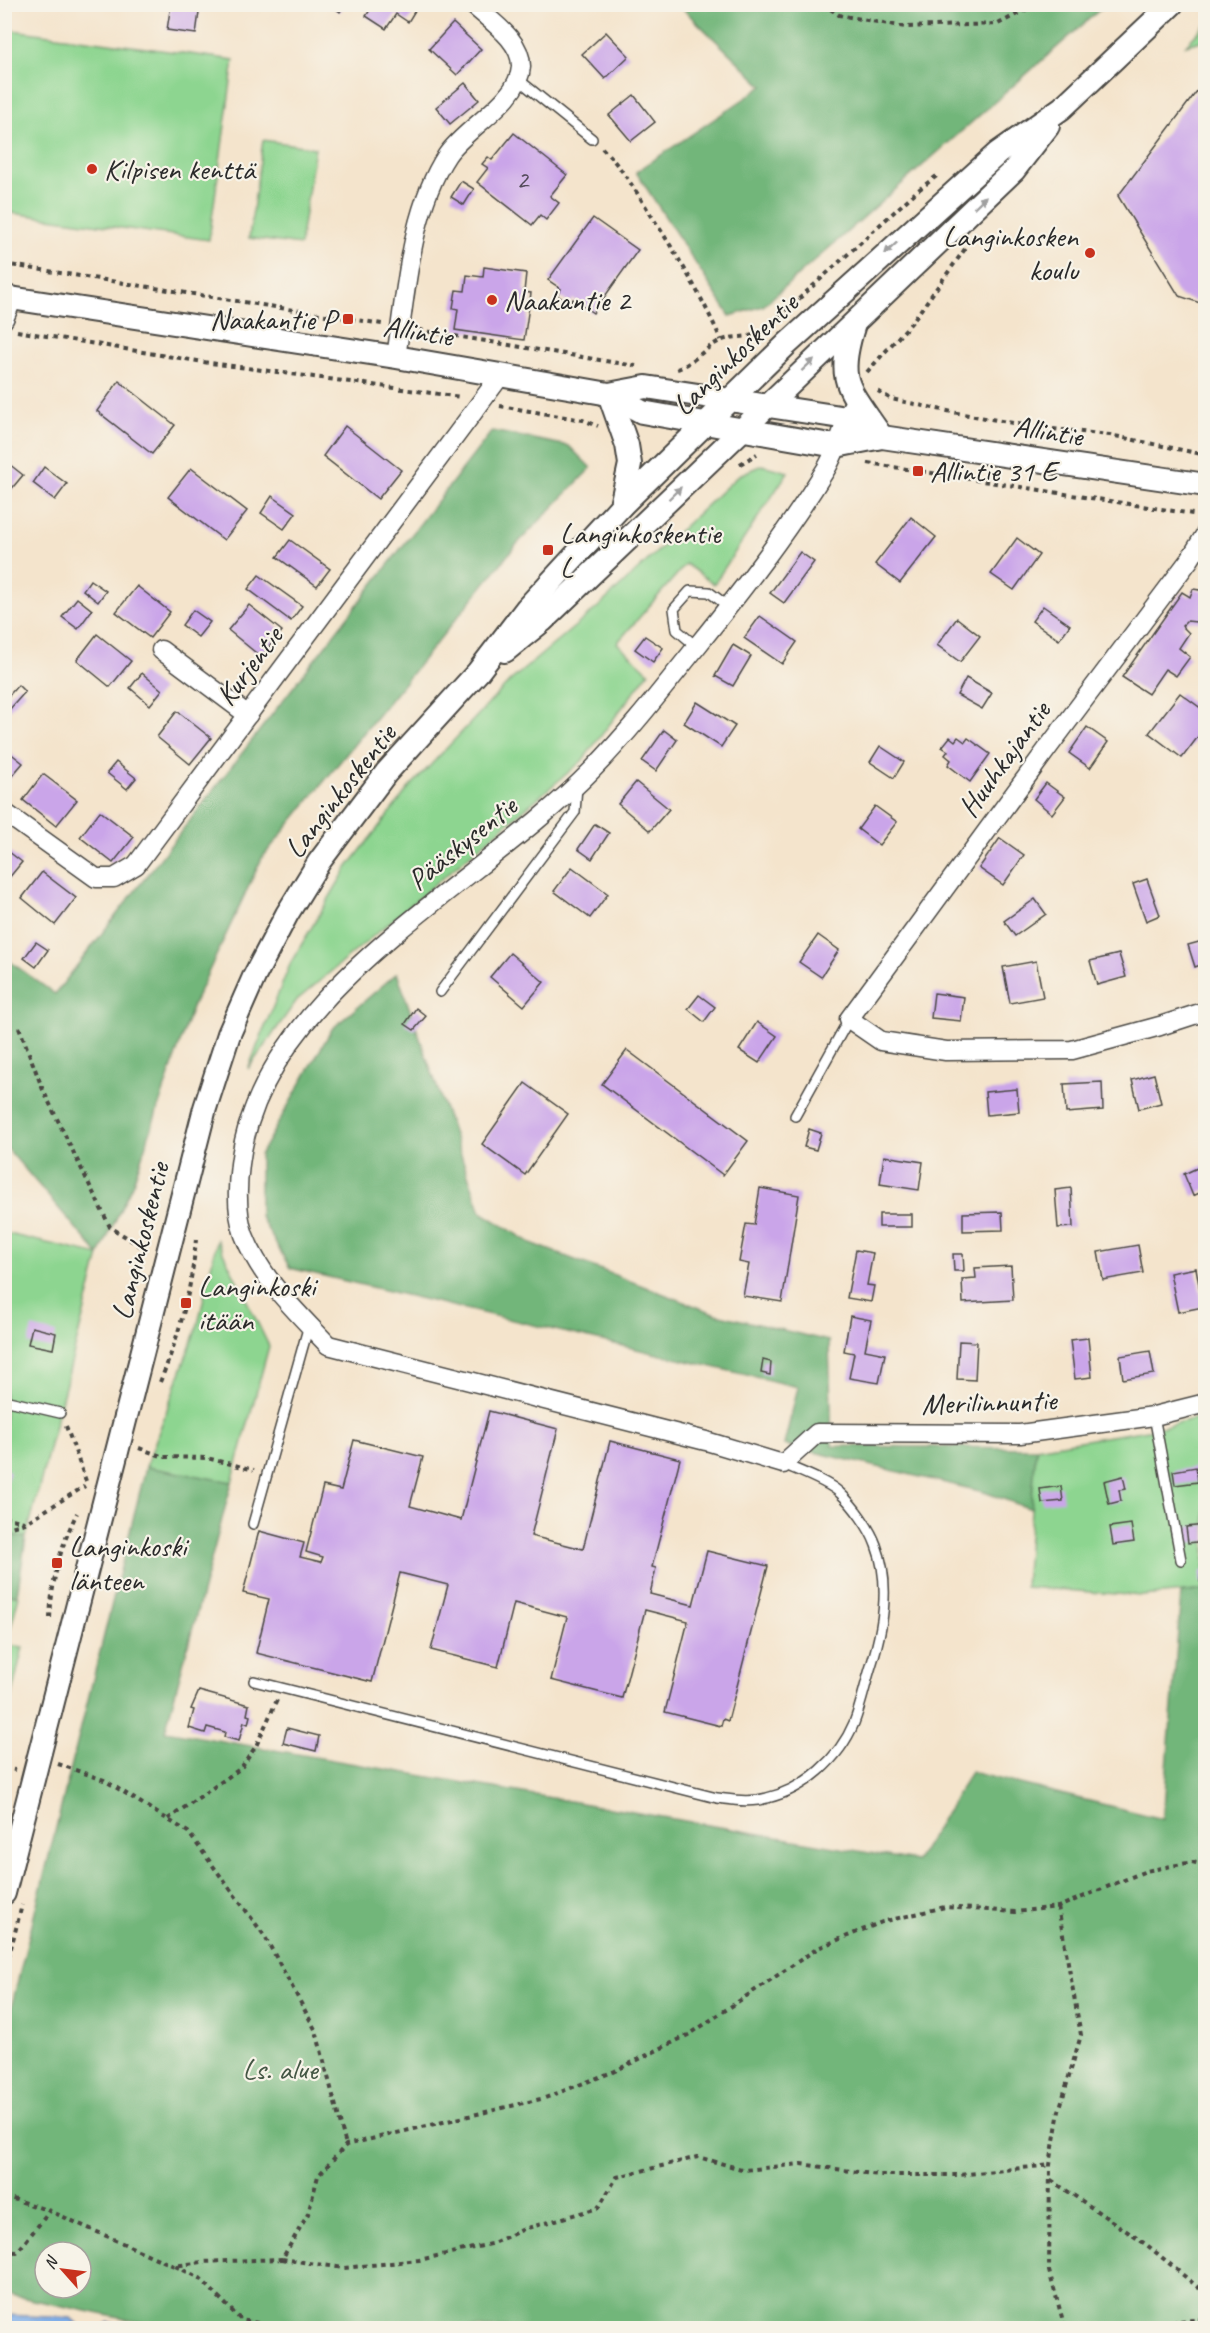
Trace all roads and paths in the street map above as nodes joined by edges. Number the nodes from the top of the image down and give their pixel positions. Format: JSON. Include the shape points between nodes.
{"nodes":[{"id":1,"x":472,"y":4,"type":"edge"},
{"id":2,"x":823,"y":4,"type":"edge"},
{"id":3,"x":1037,"y":4,"type":"edge"},
{"id":4,"x":1172,"y":4,"type":"edge"},
{"id":5,"x":519,"y":80,"type":"junction"},
{"id":6,"x":1062,"y":108,"type":"junction"},
{"id":7,"x":592,"y":139,"type":"joint"},
{"id":8,"x":6,"y":264,"type":"edge"},
{"id":9,"x":4,"y":274,"type":"edge"},
{"id":10,"x":10,"y":311,"type":"edge"},
{"id":11,"x":854,"y":323,"type":"junction"},
{"id":12,"x":401,"y":327,"type":"junction"},
{"id":13,"x":721,"y":340,"type":"dead end"},
{"id":14,"x":396,"y":357,"type":"junction"},
{"id":15,"x":647,"y":367,"type":"dead end"},
{"id":16,"x":865,"y":374,"type":"dead end"},
{"id":17,"x":501,"y":375,"type":"junction"},
{"id":18,"x":609,"y":394,"type":"junction"},
{"id":19,"x":860,"y":395,"type":"junction"},
{"id":20,"x":729,"y":400,"type":"junction"},
{"id":21,"x":481,"y":403,"type":"junction"},
{"id":22,"x":766,"y":406,"type":"junction"},
{"id":23,"x":705,"y":423,"type":"junction"},
{"id":24,"x":601,"y":429,"type":"dead end"},
{"id":25,"x":741,"y":429,"type":"junction"},
{"id":26,"x":882,"y":437,"type":"junction"},
{"id":27,"x":836,"y":446,"type":"junction"},
{"id":28,"x":760,"y":452,"type":"dead end"},
{"id":29,"x":1206,"y":455,"type":"edge"},
{"id":30,"x":863,"y":463,"type":"dead end"},
{"id":31,"x":738,"y":466,"type":"dead end"},
{"id":32,"x":1206,"y":485,"type":"edge"},
{"id":33,"x":621,"y":506,"type":"junction"},
{"id":34,"x":1206,"y":516,"type":"edge"},
{"id":35,"x":1206,"y":533,"type":"edge"},
{"id":36,"x":729,"y":607,"type":"junction"},
{"id":37,"x":697,"y":647,"type":"junction"},
{"id":38,"x":161,"y":650,"type":"dead end"},
{"id":39,"x":478,"y":672,"type":"junction"},
{"id":40,"x":248,"y":715,"type":"junction"},
{"id":41,"x":578,"y":783,"type":"junction"},
{"id":42,"x":4,"y":812,"type":"edge"},
{"id":43,"x":440,"y":992,"type":"dead end"},
{"id":44,"x":1206,"y":1011,"type":"edge"},
{"id":45,"x":849,"y":1019,"type":"junction"},
{"id":46,"x":19,"y":1027,"type":"dead end"},
{"id":47,"x":795,"y":1116,"type":"dead end"},
{"id":48,"x":197,"y":1230,"type":"dead end"},
{"id":49,"x":149,"y":1251,"type":"dead end"},
{"id":50,"x":309,"y":1325,"type":"junction"},
{"id":51,"x":157,"y":1389,"type":"dead end"},
{"id":52,"x":4,"y":1400,"type":"edge"},
{"id":53,"x":1206,"y":1403,"type":"edge"},
{"id":54,"x":60,"y":1413,"type":"joint"},
{"id":55,"x":1154,"y":1416,"type":"junction"},
{"id":56,"x":138,"y":1448,"type":"dead end"},
{"id":57,"x":783,"y":1464,"type":"junction"},
{"id":58,"x":267,"y":1474,"type":"junction"},
{"id":59,"x":4,"y":1517,"type":"edge"},
{"id":60,"x":25,"y":1523,"type":"junction"},
{"id":61,"x":253,"y":1524,"type":"dead end"},
{"id":62,"x":4,"y":1529,"type":"edge"},
{"id":63,"x":1181,"y":1560,"type":"dead end"},
{"id":64,"x":254,"y":1681,"type":"dead end"},
{"id":65,"x":282,"y":1689,"type":"junction"},
{"id":66,"x":57,"y":1764,"type":"dead end"},
{"id":67,"x":4,"y":1768,"type":"edge"},
{"id":68,"x":15,"y":1770,"type":"dead end"},
{"id":69,"x":168,"y":1819,"type":"junction"},
{"id":70,"x":1206,"y":1865,"type":"edge"},
{"id":71,"x":4,"y":1893,"type":"edge"},
{"id":72,"x":1058,"y":1907,"type":"junction"},
{"id":73,"x":346,"y":2145,"type":"junction"},
{"id":74,"x":1050,"y":2165,"type":"junction"},
{"id":75,"x":1050,"y":2180,"type":"junction"},
{"id":76,"x":4,"y":2196,"type":"edge"},
{"id":77,"x":50,"y":2211,"type":"junction"},
{"id":78,"x":4,"y":2251,"type":"edge"},
{"id":79,"x":282,"y":2259,"type":"junction"},
{"id":80,"x":174,"y":2266,"type":"junction"},
{"id":81,"x":1206,"y":2294,"type":"edge"},
{"id":82,"x":1206,"y":2319,"type":"edge"},
{"id":83,"x":241,"y":2320,"type":"junction"},
{"id":84,"x":241,"y":2328,"type":"edge"},
{"id":85,"x":285,"y":2328,"type":"edge"},
{"id":86,"x":1065,"y":2328,"type":"edge"},
{"id":87,"x":1127,"y":2328,"type":"edge"}],
"edges":[{"from":1,"to":5,"type":"street","via":[[508,37],[519,54]]},
{"from":2,"to":3,"type":"path","via":[[839,15],[905,27],[999,24]]},
{"from":4,"to":6,"type":"street","name":"Langinkoskentie"},
{"from":5,"to":7,"type":"lane"},
{"from":5,"to":12,"type":"street","via":[[508,95],[462,135],[433,182],[415,235]]},
{"from":11,"to":6,"type":"street","name":"Langinkoskentie","one_way":true,"via":[[1014,170]]},
{"from":6,"to":20,"type":"street","name":"Langinkoskentie","one_way":true,"via":[[998,153],[934,209]]},
{"from":7,"to":13,"type":"path","via":[[618,163],[679,258]]},
{"from":8,"to":9,"type":"path"},
{"from":8,"to":12,"type":"path"},
{"from":10,"to":14,"type":"street","name":"Allintie"},
{"from":10,"to":21,"type":"path","via":[[203,362]]},
{"from":11,"to":19,"type":"street","via":[[844,355],[844,370]]},
{"from":22,"to":11,"type":"street","name":"Langinkoskentie","one_way":true},
{"from":12,"to":14,"type":"street"},
{"from":12,"to":15,"type":"path"},
{"from":14,"to":17,"type":"street","name":"Allintie"},
{"from":16,"to":19,"type":"path"},
{"from":17,"to":18,"type":"street","name":"Allintie"},
{"from":17,"to":21,"type":"street","name":"Kurjentie"},
{"from":18,"to":20,"type":"street","name":"Allintie","via":[[646,387]]},
{"from":18,"to":23,"type":"street","name":"Allintie","via":[[642,412]]},
{"from":18,"to":33,"type":"street","via":[[630,464]]},
{"from":19,"to":22,"type":"street","name":"Allintie"},
{"from":19,"to":26,"type":"street"},
{"from":19,"to":27,"type":"street","name":"Pääskysentie"},
{"from":19,"to":29,"type":"path","via":[[1035,427],[1110,435]]},
{"from":20,"to":22,"type":"street","name":"Allintie"},
{"from":20,"to":23,"type":"street","name":"Langinkoskentie"},
{"from":21,"to":24,"type":"path","via":[[583,420]]},
{"from":21,"to":40,"type":"street","name":"Kurjentie"},
{"from":22,"to":25,"type":"street","name":"Langinkoskentie"},
{"from":23,"to":25,"type":"street","name":"Allintie"},
{"from":23,"to":33,"type":"street","name":"Langinkoskentie"},
{"from":25,"to":27,"type":"street","name":"Allintie"},
{"from":39,"to":25,"type":"street","name":"Langinkoskentie","one_way":true,"via":[[542,621]]},
{"from":26,"to":27,"type":"street","name":"Allintie"},
{"from":26,"to":32,"type":"street","name":"Allintie"},
{"from":27,"to":36,"type":"street","name":"Pääskysentie","via":[[827,467]]},
{"from":28,"to":31,"type":"path"},
{"from":30,"to":34,"type":"path"},
{"from":33,"to":39,"type":"street","name":"Langinkoskentie","via":[[527,608]]},
{"from":35,"to":45,"type":"street","name":"Huuhkajantie"},
{"from":36,"to":37,"type":"street","name":"Pääskysentie"},
{"from":36,"to":37,"type":"lane","via":[[709,592],[690,591],[674,609],[677,630]]},
{"from":37,"to":41,"type":"street","name":"Pääskysentie"},
{"from":38,"to":40,"type":"street"},
{"from":39,"to":71,"type":"street","name":"Langinkoskentie","via":[[386,773],[319,861],[260,966],[229,1034],[205,1108]]},
{"from":40,"to":42,"type":"street","name":"Kurjentie","via":[[136,865],[114,878],[96,878]]},
{"from":41,"to":43,"type":"lane","via":[[574,812]]},
{"from":41,"to":50,"type":"street","name":"Pääskysentie","via":[[330,992],[290,1039],[259,1091],[242,1144],[237,1191],[243,1233],[262,1270]]},
{"from":44,"to":45,"type":"street","via":[[1072,1050],[946,1051],[881,1041]]},
{"from":45,"to":47,"type":"lane","name":"Huuhkajantie"},
{"from":46,"to":49,"type":"path","via":[[43,1090],[111,1227]]},
{"from":48,"to":51,"type":"path","via":[[194,1266],[177,1340]]},
{"from":50,"to":57,"type":"street","name":"Pääskysentie","via":[[328,1345]]},
{"from":50,"to":58,"type":"lane"},
{"from":52,"to":54,"type":"lane"},
{"from":53,"to":55,"type":"street","name":"Merilinnuntie"},
{"from":54,"to":60,"type":"path","via":[[87,1484]]},
{"from":55,"to":57,"type":"street","name":"Merilinnuntie","via":[[1020,1434],[817,1433]]},
{"from":55,"to":63,"type":"lane"},
{"from":56,"to":58,"type":"path","via":[[164,1457],[207,1458]]},
{"from":57,"to":65,"type":"lane","via":[[840,1492],[876,1545],[884,1588],[881,1633],[854,1723],[828,1762],[810,1779],[789,1790],[747,1801],[717,1798]]},
{"from":58,"to":61,"type":"lane"},
{"from":59,"to":60,"type":"path"},
{"from":60,"to":62,"type":"path"},
{"from":64,"to":65,"type":"lane"},
{"from":65,"to":69,"type":"path","via":[[256,1746],[241,1768]]},
{"from":66,"to":69,"type":"path","via":[[104,1780]]},
{"from":67,"to":68,"type":"path"},
{"from":69,"to":73,"type":"path","via":[[188,1832],[264,1935],[316,2031]]},
{"from":70,"to":72,"type":"path","via":[[1192,1862],[1146,1871]]},
{"from":72,"to":73,"type":"path","via":[[1016,1912],[945,1907],[882,1922],[818,1948],[690,2034],[615,2071],[545,2098]]},
{"from":72,"to":74,"type":"path","via":[[1082,2035],[1059,2111]]},
{"from":73,"to":79,"type":"path","via":[[318,2176],[308,2214]]},
{"from":74,"to":75,"type":"path"},
{"from":74,"to":79,"type":"path","via":[[960,2175],[879,2175],[801,2164],[745,2170],[698,2157],[617,2177],[598,2208],[524,2229],[491,2244],[419,2260],[344,2268]]},
{"from":75,"to":81,"type":"path","via":[[1147,2245]]},
{"from":75,"to":86,"type":"path","via":[[1049,2271]]},
{"from":76,"to":77,"type":"path"},
{"from":77,"to":78,"type":"path","via":[[17,2252]]},
{"from":77,"to":80,"type":"path"},
{"from":79,"to":80,"type":"path"},
{"from":80,"to":83,"type":"path","via":[[200,2278]]},
{"from":82,"to":87,"type":"path"},
{"from":83,"to":84,"type":"path"},
{"from":83,"to":85,"type":"path"}]}
